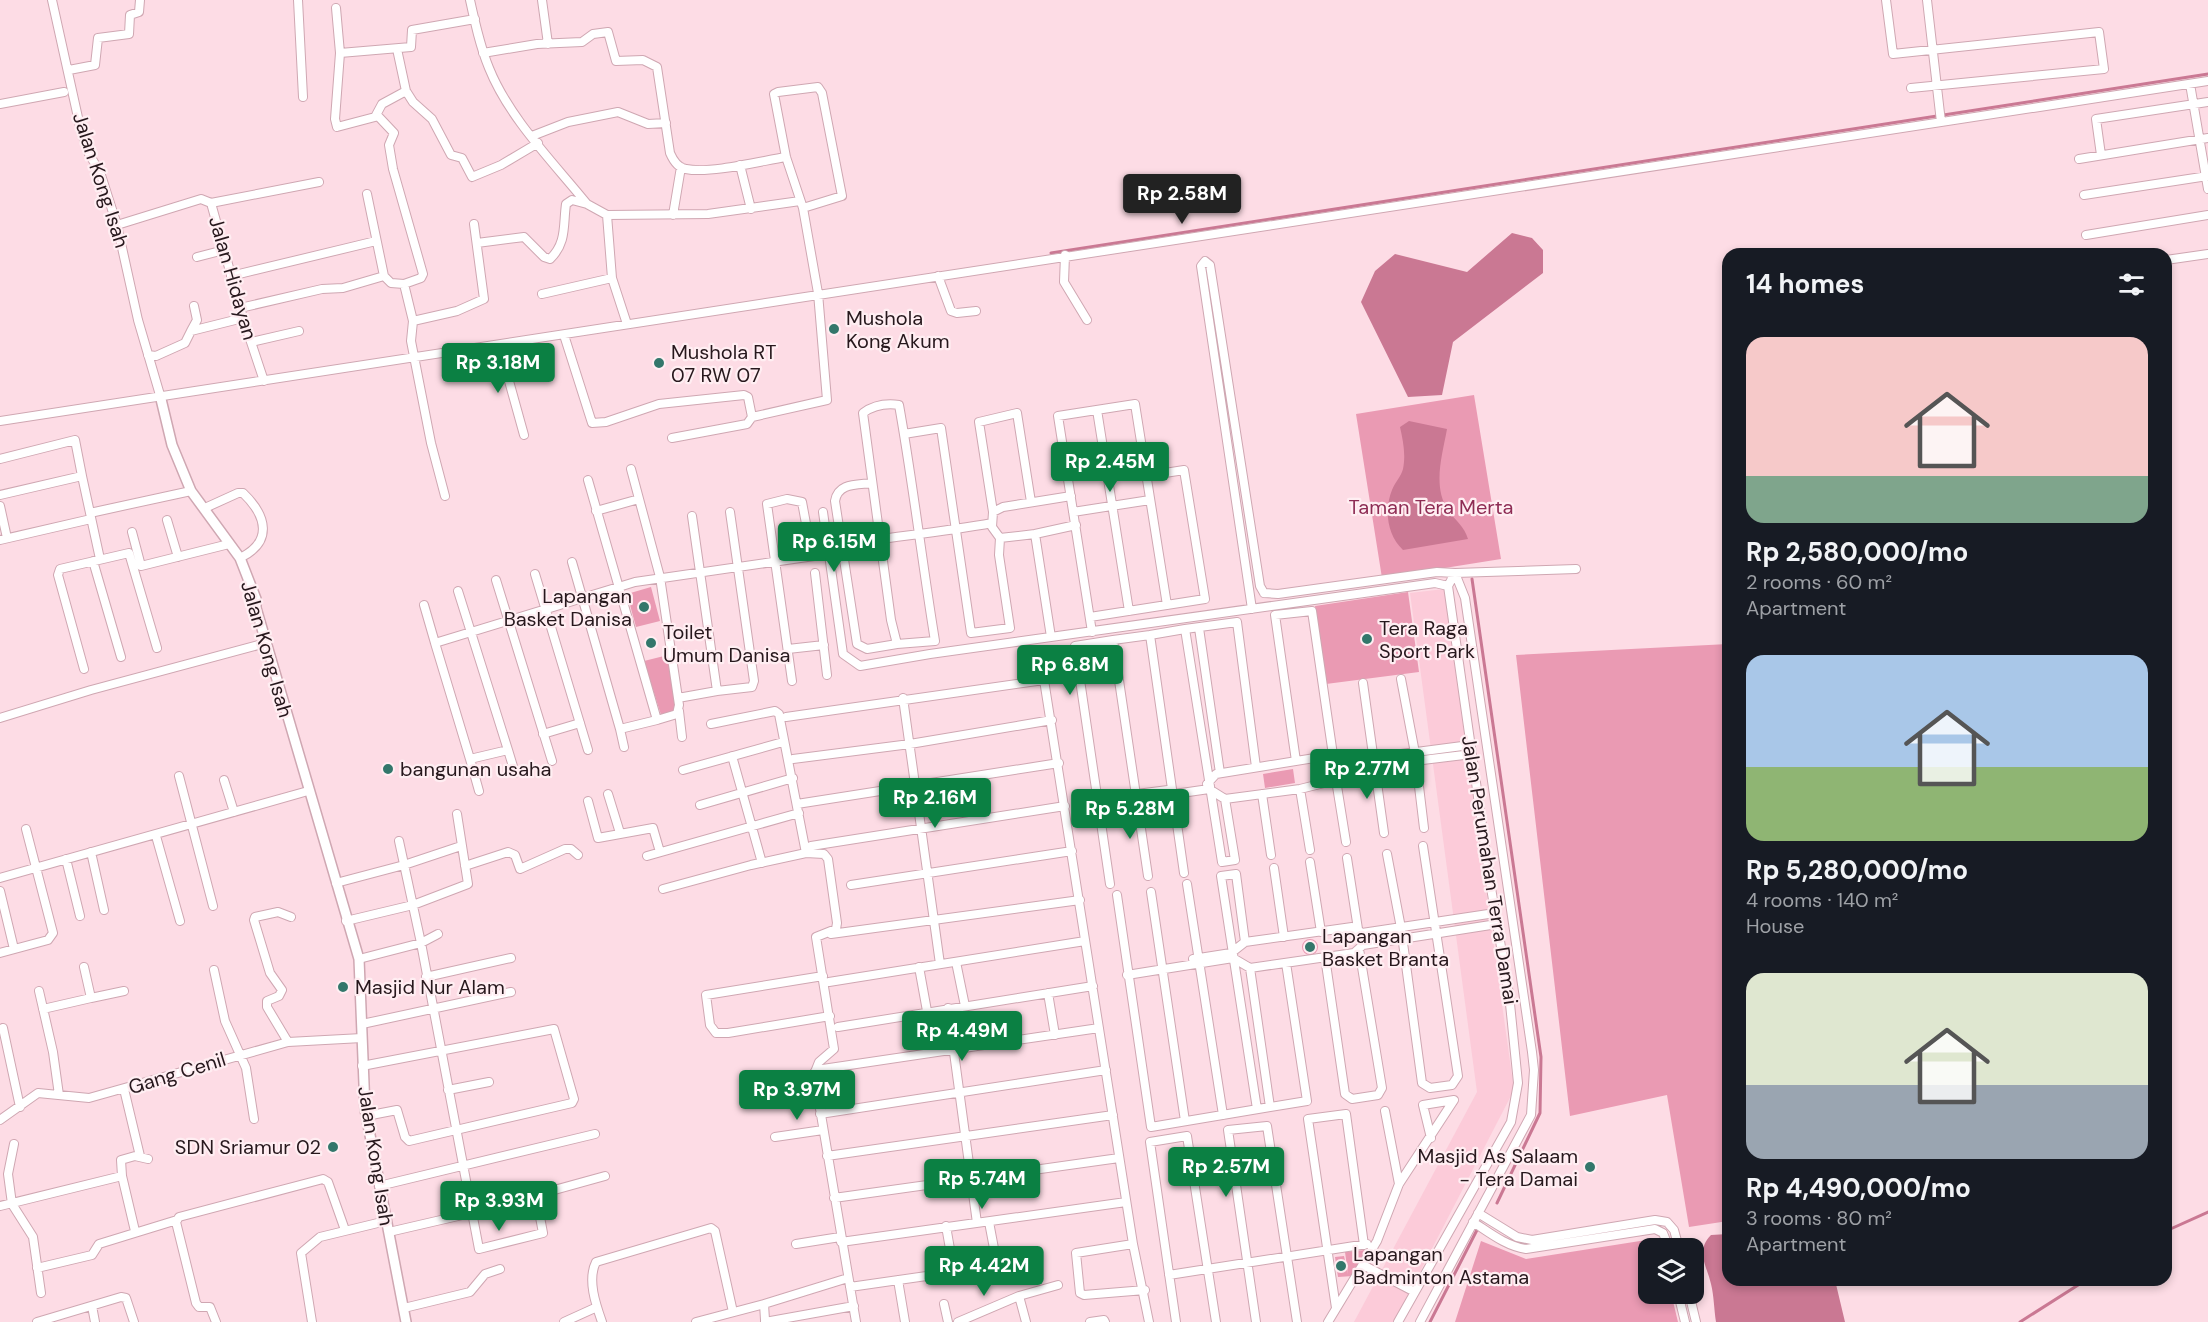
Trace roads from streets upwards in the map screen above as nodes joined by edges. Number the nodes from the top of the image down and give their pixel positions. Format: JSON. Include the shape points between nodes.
{"nodes":[{"id":1,"x":52,"y":0,"type":"edge"},
{"id":2,"x":140,"y":0,"type":"edge"},
{"id":3,"x":298,"y":0,"type":"edge"},
{"id":4,"x":470,"y":0,"type":"edge"},
{"id":5,"x":542,"y":0,"type":"edge"},
{"id":6,"x":1886,"y":0,"type":"edge"},
{"id":7,"x":1927,"y":0,"type":"edge"},
{"id":8,"x":336,"y":8,"type":"dead end"},
{"id":9,"x":475,"y":19,"type":"junction"},
{"id":10,"x":548,"y":44,"type":"junction"},
{"id":11,"x":397,"y":49,"type":"junction"},
{"id":12,"x":1933,"y":49,"type":"junction"},
{"id":13,"x":340,"y":52,"type":"junction"},
{"id":14,"x":483,"y":52,"type":"junction"},
{"id":15,"x":69,"y":70,"type":"junction"},
{"id":16,"x":2208,"y":81,"type":"edge"},
{"id":17,"x":2190,"y":84,"type":"junction"},
{"id":18,"x":1937,"y":86,"type":"junction"},
{"id":19,"x":1911,"y":88,"type":"dead end"},
{"id":20,"x":406,"y":91,"type":"junction"},
{"id":21,"x":64,"y":92,"type":"dead end"},
{"id":22,"x":303,"y":96,"type":"dead end"},
{"id":23,"x":2208,"y":102,"type":"edge"},
{"id":24,"x":0,"y":104,"type":"edge"},
{"id":25,"x":2194,"y":104,"type":"junction"},
{"id":26,"x":377,"y":115,"type":"junction"},
{"id":27,"x":1940,"y":118,"type":"junction"},
{"id":28,"x":666,"y":123,"type":"junction"},
{"id":29,"x":532,"y":136,"type":"junction"},
{"id":30,"x":2204,"y":139,"type":"edge"},
{"id":31,"x":538,"y":143,"type":"junction"},
{"id":32,"x":2101,"y":155,"type":"junction"},
{"id":33,"x":786,"y":157,"type":"junction"},
{"id":34,"x":2079,"y":159,"type":"dead end"},
{"id":35,"x":740,"y":165,"type":"junction"},
{"id":36,"x":681,"y":167,"type":"junction"},
{"id":37,"x":2207,"y":176,"type":"edge"},
{"id":38,"x":319,"y":183,"type":"dead end"},
{"id":39,"x":2208,"y":189,"type":"edge"},
{"id":40,"x":367,"y":194,"type":"dead end"},
{"id":41,"x":2084,"y":195,"type":"dead end"},
{"id":42,"x":212,"y":202,"type":"junction"},
{"id":43,"x":586,"y":204,"type":"junction"},
{"id":44,"x":801,"y":204,"type":"junction"},
{"id":45,"x":751,"y":209,"type":"junction"},
{"id":46,"x":607,"y":215,"type":"junction"},
{"id":47,"x":673,"y":215,"type":"junction"},
{"id":48,"x":2208,"y":215,"type":"edge"},
{"id":49,"x":474,"y":224,"type":"dead end"},
{"id":50,"x":117,"y":225,"type":"junction"},
{"id":51,"x":2086,"y":236,"type":"dead end"},
{"id":52,"x":375,"y":241,"type":"junction"},
{"id":53,"x":477,"y":243,"type":"junction"},
{"id":54,"x":224,"y":250,"type":"junction"},
{"id":55,"x":2208,"y":254,"type":"edge"},
{"id":56,"x":1065,"y":255,"type":"junction"},
{"id":57,"x":197,"y":257,"type":"dead end"},
{"id":58,"x":2172,"y":260,"type":"edge"},
{"id":59,"x":231,"y":276,"type":"junction"},
{"id":60,"x":384,"y":276,"type":"junction"},
{"id":61,"x":938,"y":276,"type":"junction"},
{"id":62,"x":612,"y":278,"type":"junction"},
{"id":63,"x":404,"y":284,"type":"junction"},
{"id":64,"x":818,"y":293,"type":"junction"},
{"id":65,"x":542,"y":294,"type":"dead end"},
{"id":66,"x":194,"y":306,"type":"dead end"},
{"id":67,"x":240,"y":308,"type":"junction"},
{"id":68,"x":976,"y":311,"type":"dead end"},
{"id":69,"x":243,"y":318,"type":"junction"},
{"id":70,"x":1087,"y":320,"type":"dead end"},
{"id":71,"x":413,"y":321,"type":"junction"},
{"id":72,"x":627,"y":324,"type":"junction"},
{"id":73,"x":191,"y":331,"type":"junction"},
{"id":74,"x":299,"y":331,"type":"dead end"},
{"id":75,"x":564,"y":335,"type":"junction"},
{"id":76,"x":251,"y":342,"type":"junction"},
{"id":77,"x":499,"y":345,"type":"junction"},
{"id":78,"x":148,"y":355,"type":"junction"},
{"id":79,"x":414,"y":358,"type":"junction"},
{"id":80,"x":264,"y":381,"type":"junction"},
{"id":81,"x":160,"y":395,"type":"junction"},
{"id":82,"x":1097,"y":410,"type":"junction"},
{"id":83,"x":752,"y":417,"type":"junction"},
{"id":84,"x":0,"y":421,"type":"edge"},
{"id":85,"x":904,"y":434,"type":"junction"},
{"id":86,"x":524,"y":435,"type":"dead end"},
{"id":87,"x":672,"y":438,"type":"dead end"},
{"id":88,"x":0,"y":459,"type":"edge"},
{"id":89,"x":631,"y":469,"type":"dead end"},
{"id":90,"x":82,"y":476,"type":"junction"},
{"id":91,"x":1146,"y":476,"type":"junction"},
{"id":92,"x":588,"y":480,"type":"dead end"},
{"id":93,"x":872,"y":483,"type":"junction"},
{"id":94,"x":190,"y":491,"type":"junction"},
{"id":95,"x":0,"y":495,"type":"edge"},
{"id":96,"x":445,"y":496,"type":"dead end"},
{"id":97,"x":1071,"y":496,"type":"junction"},
{"id":98,"x":639,"y":499,"type":"junction"},
{"id":99,"x":1150,"y":500,"type":"junction"},
{"id":100,"x":1031,"y":502,"type":"junction"},
{"id":101,"x":0,"y":506,"type":"edge"},
{"id":102,"x":1112,"y":506,"type":"junction"},
{"id":103,"x":205,"y":508,"type":"junction"},
{"id":104,"x":596,"y":511,"type":"junction"},
{"id":105,"x":730,"y":512,"type":"dead end"},
{"id":106,"x":823,"y":512,"type":"dead end"},
{"id":107,"x":993,"y":512,"type":"junction"},
{"id":108,"x":1073,"y":512,"type":"junction"},
{"id":109,"x":91,"y":516,"type":"junction"},
{"id":110,"x":692,"y":516,"type":"dead end"},
{"id":111,"x":167,"y":520,"type":"dead end"},
{"id":112,"x":992,"y":523,"type":"junction"},
{"id":113,"x":1076,"y":525,"type":"junction"},
{"id":114,"x":807,"y":529,"type":"dead end"},
{"id":115,"x":956,"y":530,"type":"junction"},
{"id":116,"x":132,"y":532,"type":"dead end"},
{"id":117,"x":918,"y":534,"type":"junction"},
{"id":118,"x":1035,"y":534,"type":"junction"},
{"id":119,"x":1000,"y":538,"type":"junction"},
{"id":120,"x":3,"y":539,"type":"edge"},
{"id":121,"x":880,"y":539,"type":"junction"},
{"id":122,"x":229,"y":544,"type":"junction"},
{"id":123,"x":828,"y":554,"type":"junction"},
{"id":124,"x":178,"y":557,"type":"junction"},
{"id":125,"x":240,"y":558,"type":"junction"},
{"id":126,"x":97,"y":560,"type":"junction"},
{"id":127,"x":777,"y":561,"type":"junction"},
{"id":128,"x":572,"y":562,"type":"dead end"},
{"id":129,"x":738,"y":566,"type":"junction"},
{"id":130,"x":1576,"y":569,"type":"dead end"},
{"id":131,"x":700,"y":571,"type":"junction"},
{"id":132,"x":815,"y":573,"type":"dead end"},
{"id":133,"x":1455,"y":573,"type":"junction"},
{"id":134,"x":535,"y":574,"type":"dead end"},
{"id":135,"x":660,"y":578,"type":"junction"},
{"id":136,"x":496,"y":580,"type":"dead end"},
{"id":137,"x":1448,"y":586,"type":"junction"},
{"id":138,"x":617,"y":588,"type":"junction"},
{"id":139,"x":458,"y":591,"type":"dead end"},
{"id":140,"x":1264,"y":593,"type":"junction"},
{"id":141,"x":582,"y":598,"type":"junction"},
{"id":142,"x":424,"y":605,"type":"dead end"},
{"id":143,"x":1167,"y":605,"type":"junction"},
{"id":144,"x":546,"y":609,"type":"junction"},
{"id":145,"x":1252,"y":609,"type":"junction"},
{"id":146,"x":1129,"y":611,"type":"junction"},
{"id":147,"x":1090,"y":617,"type":"junction"},
{"id":148,"x":509,"y":621,"type":"junction"},
{"id":149,"x":1199,"y":628,"type":"junction"},
{"id":150,"x":1185,"y":629,"type":"junction"},
{"id":151,"x":471,"y":632,"type":"junction"},
{"id":152,"x":1092,"y":632,"type":"junction"},
{"id":153,"x":1150,"y":635,"type":"junction"},
{"id":154,"x":1051,"y":637,"type":"junction"},
{"id":155,"x":1113,"y":640,"type":"junction"},
{"id":156,"x":266,"y":643,"type":"junction"},
{"id":157,"x":435,"y":643,"type":"junction"},
{"id":158,"x":897,"y":644,"type":"junction"},
{"id":159,"x":824,"y":645,"type":"junction"},
{"id":160,"x":157,"y":648,"type":"dead end"},
{"id":161,"x":788,"y":649,"type":"junction"},
{"id":162,"x":121,"y":657,"type":"dead end"},
{"id":163,"x":84,"y":669,"type":"dead end"},
{"id":164,"x":827,"y":675,"type":"dead end"},
{"id":165,"x":1401,"y":679,"type":"dead end"},
{"id":166,"x":792,"y":681,"type":"dead end"},
{"id":167,"x":1363,"y":683,"type":"dead end"},
{"id":168,"x":717,"y":691,"type":"junction"},
{"id":169,"x":678,"y":698,"type":"junction"},
{"id":170,"x":903,"y":698,"type":"junction"},
{"id":171,"x":679,"y":711,"type":"junction"},
{"id":172,"x":786,"y":717,"type":"dead end"},
{"id":173,"x":0,"y":718,"type":"edge"},
{"id":174,"x":657,"y":720,"type":"junction"},
{"id":175,"x":1052,"y":720,"type":"junction"},
{"id":176,"x":580,"y":723,"type":"junction"},
{"id":177,"x":711,"y":724,"type":"dead end"},
{"id":178,"x":620,"y":729,"type":"junction"},
{"id":179,"x":543,"y":734,"type":"junction"},
{"id":180,"x":682,"y":737,"type":"dead end"},
{"id":181,"x":783,"y":742,"type":"junction"},
{"id":182,"x":910,"y":744,"type":"junction"},
{"id":183,"x":1470,"y":745,"type":"junction"},
{"id":184,"x":624,"y":747,"type":"dead end"},
{"id":185,"x":508,"y":750,"type":"junction"},
{"id":186,"x":588,"y":750,"type":"dead end"},
{"id":187,"x":1415,"y":753,"type":"junction"},
{"id":188,"x":1472,"y":754,"type":"junction"},
{"id":189,"x":1333,"y":755,"type":"junction"},
{"id":190,"x":732,"y":756,"type":"junction"},
{"id":191,"x":471,"y":759,"type":"junction"},
{"id":192,"x":793,"y":759,"type":"dead end"},
{"id":193,"x":552,"y":761,"type":"dead end"},
{"id":194,"x":1296,"y":761,"type":"junction"},
{"id":195,"x":1374,"y":761,"type":"junction"},
{"id":196,"x":1415,"y":762,"type":"junction"},
{"id":197,"x":1059,"y":763,"type":"junction"},
{"id":198,"x":1341,"y":766,"type":"junction"},
{"id":199,"x":1256,"y":767,"type":"junction"},
{"id":200,"x":683,"y":770,"type":"dead end"},
{"id":201,"x":515,"y":773,"type":"dead end"},
{"id":202,"x":1220,"y":773,"type":"junction"},
{"id":203,"x":179,"y":776,"type":"dead end"},
{"id":204,"x":793,"y":778,"type":"junction"},
{"id":205,"x":224,"y":780,"type":"dead end"},
{"id":206,"x":1336,"y":780,"type":"junction"},
{"id":207,"x":916,"y":787,"type":"junction"},
{"id":208,"x":1209,"y":787,"type":"junction"},
{"id":209,"x":1300,"y":789,"type":"junction"},
{"id":210,"x":308,"y":791,"type":"junction"},
{"id":211,"x":479,"y":791,"type":"dead end"},
{"id":212,"x":1172,"y":792,"type":"junction"},
{"id":213,"x":741,"y":793,"type":"junction"},
{"id":214,"x":608,"y":794,"type":"dead end"},
{"id":215,"x":1262,"y":794,"type":"junction"},
{"id":216,"x":1137,"y":797,"type":"junction"},
{"id":217,"x":1225,"y":799,"type":"junction"},
{"id":218,"x":588,"y":801,"type":"dead end"},
{"id":219,"x":1099,"y":802,"type":"junction"},
{"id":220,"x":797,"y":804,"type":"junction"},
{"id":221,"x":700,"y":805,"type":"dead end"},
{"id":222,"x":1065,"y":806,"type":"junction"},
{"id":223,"x":234,"y":812,"type":"junction"},
{"id":224,"x":799,"y":813,"type":"junction"},
{"id":225,"x":458,"y":814,"type":"dead end"},
{"id":226,"x":192,"y":824,"type":"junction"},
{"id":227,"x":752,"y":828,"type":"junction"},
{"id":228,"x":1424,"y":828,"type":"dead end"},
{"id":229,"x":26,"y":829,"type":"dead end"},
{"id":230,"x":922,"y":829,"type":"junction"},
{"id":231,"x":1384,"y":832,"type":"dead end"},
{"id":232,"x":620,"y":833,"type":"junction"},
{"id":233,"x":156,"y":836,"type":"junction"},
{"id":234,"x":399,"y":842,"type":"dead end"},
{"id":235,"x":1346,"y":842,"type":"dead end"},
{"id":236,"x":461,"y":846,"type":"junction"},
{"id":237,"x":1423,"y":846,"type":"dead end"},
{"id":238,"x":809,"y":850,"type":"junction"},
{"id":239,"x":1310,"y":850,"type":"dead end"},
{"id":240,"x":1072,"y":851,"type":"junction"},
{"id":241,"x":91,"y":852,"type":"junction"},
{"id":242,"x":660,"y":852,"type":"junction"},
{"id":243,"x":1387,"y":854,"type":"dead end"},
{"id":244,"x":578,"y":855,"type":"dead end"},
{"id":245,"x":1271,"y":855,"type":"dead end"},
{"id":246,"x":646,"y":856,"type":"dead end"},
{"id":247,"x":1347,"y":858,"type":"dead end"},
{"id":248,"x":66,"y":859,"type":"junction"},
{"id":249,"x":1310,"y":862,"type":"dead end"},
{"id":250,"x":762,"y":863,"type":"junction"},
{"id":251,"x":404,"y":865,"type":"junction"},
{"id":252,"x":465,"y":866,"type":"junction"},
{"id":253,"x":36,"y":868,"type":"junction"},
{"id":254,"x":1274,"y":868,"type":"dead end"},
{"id":255,"x":928,"y":873,"type":"junction"},
{"id":256,"x":1184,"y":873,"type":"dead end"},
{"id":257,"x":1148,"y":876,"type":"dead end"},
{"id":258,"x":0,"y":878,"type":"edge"},
{"id":259,"x":336,"y":883,"type":"junction"},
{"id":260,"x":1110,"y":884,"type":"dead end"},
{"id":261,"x":1187,"y":884,"type":"dead end"},
{"id":262,"x":851,"y":885,"type":"dead end"},
{"id":263,"x":663,"y":889,"type":"dead end"},
{"id":264,"x":0,"y":891,"type":"edge"},
{"id":265,"x":1151,"y":892,"type":"dead end"},
{"id":266,"x":1117,"y":895,"type":"dead end"},
{"id":267,"x":1080,"y":900,"type":"junction"},
{"id":268,"x":413,"y":905,"type":"junction"},
{"id":269,"x":213,"y":906,"type":"dead end"},
{"id":270,"x":105,"y":910,"type":"dead end"},
{"id":271,"x":1495,"y":913,"type":"junction"},
{"id":272,"x":80,"y":916,"type":"dead end"},
{"id":273,"x":291,"y":917,"type":"dead end"},
{"id":274,"x":935,"y":920,"type":"junction"},
{"id":275,"x":180,"y":921,"type":"dead end"},
{"id":276,"x":346,"y":921,"type":"junction"},
{"id":277,"x":1436,"y":922,"type":"junction"},
{"id":278,"x":1497,"y":924,"type":"junction"},
{"id":279,"x":1401,"y":928,"type":"junction"},
{"id":280,"x":1360,"y":931,"type":"junction"},
{"id":281,"x":1321,"y":932,"type":"junction"},
{"id":282,"x":1437,"y":933,"type":"junction"},
{"id":283,"x":438,"y":934,"type":"dead end"},
{"id":284,"x":824,"y":935,"type":"junction"},
{"id":285,"x":1284,"y":937,"type":"junction"},
{"id":286,"x":1402,"y":939,"type":"junction"},
{"id":287,"x":1085,"y":941,"type":"junction"},
{"id":288,"x":1245,"y":942,"type":"junction"},
{"id":289,"x":421,"y":943,"type":"junction"},
{"id":290,"x":1361,"y":947,"type":"junction"},
{"id":291,"x":14,"y":949,"type":"junction"},
{"id":292,"x":0,"y":953,"type":"edge"},
{"id":293,"x":1232,"y":955,"type":"junction"},
{"id":294,"x":1325,"y":957,"type":"junction"},
{"id":295,"x":511,"y":958,"type":"dead end"},
{"id":296,"x":359,"y":959,"type":"junction"},
{"id":297,"x":1198,"y":961,"type":"junction"},
{"id":298,"x":957,"y":962,"type":"junction"},
{"id":299,"x":1286,"y":963,"type":"junction"},
{"id":300,"x":940,"y":964,"type":"junction"},
{"id":301,"x":84,"y":967,"type":"dead end"},
{"id":302,"x":919,"y":967,"type":"junction"},
{"id":303,"x":1161,"y":967,"type":"junction"},
{"id":304,"x":1250,"y":968,"type":"junction"},
{"id":305,"x":214,"y":970,"type":"dead end"},
{"id":306,"x":1127,"y":973,"type":"junction"},
{"id":307,"x":426,"y":977,"type":"junction"},
{"id":308,"x":826,"y":979,"type":"junction"},
{"id":309,"x":1093,"y":986,"type":"junction"},
{"id":310,"x":39,"y":991,"type":"dead end"},
{"id":311,"x":124,"y":991,"type":"dead end"},
{"id":312,"x":511,"y":992,"type":"dead end"},
{"id":313,"x":1048,"y":993,"type":"junction"},
{"id":314,"x":92,"y":998,"type":"junction"},
{"id":315,"x":964,"y":1006,"type":"junction"},
{"id":316,"x":948,"y":1008,"type":"junction"},
{"id":317,"x":43,"y":1009,"type":"junction"},
{"id":318,"x":433,"y":1010,"type":"junction"},
{"id":319,"x":927,"y":1011,"type":"junction"},
{"id":320,"x":830,"y":1016,"type":"junction"},
{"id":321,"x":362,"y":1024,"type":"junction"},
{"id":322,"x":3,"y":1028,"type":"dead end"},
{"id":323,"x":838,"y":1028,"type":"dead end"},
{"id":324,"x":1099,"y":1028,"type":"junction"},
{"id":325,"x":1055,"y":1035,"type":"junction"},
{"id":326,"x":362,"y":1038,"type":"junction"},
{"id":327,"x":288,"y":1042,"type":"junction"},
{"id":328,"x":441,"y":1050,"type":"junction"},
{"id":329,"x":954,"y":1051,"type":"junction"},
{"id":330,"x":240,"y":1054,"type":"junction"},
{"id":331,"x":362,"y":1066,"type":"junction"},
{"id":332,"x":1106,"y":1070,"type":"junction"},
{"id":333,"x":814,"y":1073,"type":"junction"},
{"id":334,"x":489,"y":1082,"type":"dead end"},
{"id":335,"x":817,"y":1088,"type":"junction"},
{"id":336,"x":124,"y":1089,"type":"junction"},
{"id":337,"x":448,"y":1090,"type":"junction"},
{"id":338,"x":960,"y":1092,"type":"junction"},
{"id":339,"x":59,"y":1095,"type":"junction"},
{"id":340,"x":766,"y":1098,"type":"dead end"},
{"id":341,"x":20,"y":1107,"type":"junction"},
{"id":342,"x":1270,"y":1107,"type":"junction"},
{"id":343,"x":1257,"y":1109,"type":"junction"},
{"id":344,"x":1385,"y":1111,"type":"dead end"},
{"id":345,"x":820,"y":1114,"type":"junction"},
{"id":346,"x":1113,"y":1115,"type":"junction"},
{"id":347,"x":1223,"y":1115,"type":"junction"},
{"id":348,"x":366,"y":1116,"type":"junction"},
{"id":349,"x":255,"y":1119,"type":"dead end"},
{"id":350,"x":0,"y":1120,"type":"edge"},
{"id":351,"x":1185,"y":1121,"type":"junction"},
{"id":352,"x":457,"y":1129,"type":"junction"},
{"id":353,"x":823,"y":1130,"type":"junction"},
{"id":354,"x":595,"y":1134,"type":"dead end"},
{"id":355,"x":966,"y":1136,"type":"junction"},
{"id":356,"x":775,"y":1137,"type":"dead end"},
{"id":357,"x":1431,"y":1138,"type":"junction"},
{"id":358,"x":14,"y":1144,"type":"dead end"},
{"id":359,"x":827,"y":1156,"type":"junction"},
{"id":360,"x":1119,"y":1158,"type":"junction"},
{"id":361,"x":464,"y":1167,"type":"junction"},
{"id":362,"x":122,"y":1176,"type":"junction"},
{"id":363,"x":605,"y":1176,"type":"dead end"},
{"id":364,"x":972,"y":1179,"type":"junction"},
{"id":365,"x":1399,"y":1184,"type":"junction"},
{"id":366,"x":379,"y":1186,"type":"junction"},
{"id":367,"x":537,"y":1196,"type":"junction"},
{"id":368,"x":834,"y":1198,"type":"junction"},
{"id":369,"x":1126,"y":1202,"type":"junction"},
{"id":370,"x":12,"y":1203,"type":"junction"},
{"id":371,"x":0,"y":1206,"type":"edge"},
{"id":372,"x":1478,"y":1213,"type":"junction"},
{"id":373,"x":471,"y":1214,"type":"junction"},
{"id":374,"x":177,"y":1220,"type":"junction"},
{"id":375,"x":386,"y":1221,"type":"junction"},
{"id":376,"x":989,"y":1222,"type":"junction"},
{"id":377,"x":1473,"y":1222,"type":"junction"},
{"id":378,"x":977,"y":1223,"type":"junction"},
{"id":379,"x":946,"y":1226,"type":"junction"},
{"id":380,"x":345,"y":1230,"type":"junction"},
{"id":381,"x":135,"y":1231,"type":"junction"},
{"id":382,"x":389,"y":1232,"type":"junction"},
{"id":383,"x":1665,"y":1238,"type":"edge"},
{"id":384,"x":1676,"y":1238,"type":"edge"},
{"id":385,"x":841,"y":1240,"type":"junction"},
{"id":386,"x":1377,"y":1241,"type":"junction"},
{"id":387,"x":796,"y":1244,"type":"dead end"},
{"id":388,"x":1133,"y":1244,"type":"junction"},
{"id":389,"x":1364,"y":1245,"type":"junction"},
{"id":390,"x":1326,"y":1251,"type":"junction"},
{"id":391,"x":1287,"y":1256,"type":"junction"},
{"id":392,"x":996,"y":1259,"type":"dead end"},
{"id":393,"x":1248,"y":1261,"type":"junction"},
{"id":394,"x":1363,"y":1265,"type":"junction"},
{"id":395,"x":1208,"y":1267,"type":"junction"},
{"id":396,"x":37,"y":1268,"type":"junction"},
{"id":397,"x":500,"y":1269,"type":"dead end"},
{"id":398,"x":1169,"y":1275,"type":"junction"},
{"id":399,"x":848,"y":1278,"type":"junction"},
{"id":400,"x":898,"y":1280,"type":"junction"},
{"id":401,"x":1058,"y":1285,"type":"dead end"},
{"id":402,"x":850,"y":1287,"type":"junction"},
{"id":403,"x":1145,"y":1290,"type":"junction"},
{"id":404,"x":1413,"y":1291,"type":"junction"},
{"id":405,"x":41,"y":1293,"type":"dead end"},
{"id":406,"x":1018,"y":1296,"type":"junction"},
{"id":407,"x":764,"y":1304,"type":"junction"},
{"id":408,"x":944,"y":1304,"type":"dead end"},
{"id":409,"x":1681,"y":1304,"type":"edge"},
{"id":410,"x":1692,"y":1304,"type":"edge"},
{"id":411,"x":92,"y":1306,"type":"junction"},
{"id":412,"x":854,"y":1306,"type":"junction"},
{"id":413,"x":597,"y":1307,"type":"junction"},
{"id":414,"x":404,"y":1308,"type":"junction"},
{"id":415,"x":1336,"y":1308,"type":"junction"},
{"id":416,"x":733,"y":1312,"type":"junction"},
{"id":417,"x":56,"y":1319,"type":"edge"},
{"id":418,"x":765,"y":1321,"type":"edge"},
{"id":419,"x":37,"y":1322,"type":"edge"},
{"id":420,"x":95,"y":1322,"type":"edge"},
{"id":421,"x":134,"y":1322,"type":"edge"},
{"id":422,"x":216,"y":1322,"type":"edge"},
{"id":423,"x":312,"y":1322,"type":"edge"},
{"id":424,"x":406,"y":1322,"type":"edge"},
{"id":425,"x":564,"y":1322,"type":"edge"},
{"id":426,"x":602,"y":1322,"type":"edge"},
{"id":427,"x":696,"y":1322,"type":"edge"},
{"id":428,"x":856,"y":1322,"type":"edge"},
{"id":429,"x":905,"y":1322,"type":"edge"},
{"id":430,"x":948,"y":1322,"type":"edge"},
{"id":431,"x":958,"y":1322,"type":"edge"},
{"id":432,"x":1026,"y":1322,"type":"edge"},
{"id":433,"x":1090,"y":1322,"type":"edge"},
{"id":434,"x":1105,"y":1322,"type":"edge"},
{"id":435,"x":1149,"y":1322,"type":"edge"},
{"id":436,"x":1176,"y":1322,"type":"edge"},
{"id":437,"x":1216,"y":1322,"type":"edge"},
{"id":438,"x":1256,"y":1322,"type":"edge"},
{"id":439,"x":1297,"y":1322,"type":"edge"},
{"id":440,"x":1328,"y":1322,"type":"edge"},
{"id":441,"x":1398,"y":1322,"type":"edge"},
{"id":442,"x":1420,"y":1322,"type":"edge"},
{"id":443,"x":1685,"y":1322,"type":"edge"},
{"id":444,"x":1696,"y":1322,"type":"edge"}],
"edges":[{"from":1,"to":15,"type":"street","name":"Jalan Kong Isah"},
{"from":2,"to":15,"type":"street","via":[[139,12],[130,15],[129,34],[98,38],[95,65]]},
{"from":3,"to":22,"type":"street"},
{"from":4,"to":9,"type":"street"},
{"from":5,"to":10,"type":"street"},
{"from":6,"to":12,"type":"street","via":[[1893,54]]},
{"from":7,"to":12,"type":"street"},
{"from":8,"to":13,"type":"street"},
{"from":9,"to":11,"type":"street","via":[[412,30],[412,46]]},
{"from":9,"to":14,"type":"street"},
{"from":10,"to":14,"type":"street"},
{"from":10,"to":28,"type":"street","via":[[582,42],[593,34],[609,33],[616,61],[643,60],[657,67]]},
{"from":11,"to":13,"type":"street"},
{"from":11,"to":20,"type":"street"},
{"from":12,"to":18,"type":"street"},
{"from":12,"to":18,"type":"street","via":[[2098,32],[2104,69]]},
{"from":13,"to":26,"type":"street","via":[[336,126]]},
{"from":14,"to":29,"type":"street","via":[[498,86]]},
{"from":15,"to":50,"type":"street","name":"Jalan Kong Isah","via":[[85,144],[100,172]]},
{"from":16,"to":17,"type":"street"},
{"from":17,"to":25,"type":"street"},
{"from":17,"to":27,"type":"street"},
{"from":18,"to":19,"type":"street"},
{"from":18,"to":27,"type":"street"},
{"from":20,"to":26,"type":"street","via":[[382,104]]},
{"from":20,"to":31,"type":"street","via":[[432,119],[451,155],[462,158],[473,177]]},
{"from":21,"to":24,"type":"street"},
{"from":23,"to":25,"type":"street"},
{"from":25,"to":30,"type":"street"},
{"from":25,"to":32,"type":"street","via":[[2096,119]]},
{"from":26,"to":63,"type":"street","via":[[394,133],[389,143],[392,164],[423,274]]},
{"from":27,"to":56,"type":"street"},
{"from":28,"to":29,"type":"street","via":[[648,124],[618,112],[568,122]]},
{"from":28,"to":36,"type":"street","via":[[670,153]]},
{"from":29,"to":31,"type":"street"},
{"from":30,"to":32,"type":"street"},
{"from":30,"to":37,"type":"street"},
{"from":31,"to":43,"type":"street"},
{"from":32,"to":34,"type":"street"},
{"from":33,"to":35,"type":"street"},
{"from":33,"to":44,"type":"street"},
{"from":33,"to":44,"type":"street","via":[[774,93],[820,88],[842,196]]},
{"from":35,"to":36,"type":"street"},
{"from":35,"to":45,"type":"street"},
{"from":36,"to":47,"type":"street"},
{"from":37,"to":39,"type":"street"},
{"from":37,"to":41,"type":"street"},
{"from":38,"to":42,"type":"street"},
{"from":40,"to":52,"type":"street"},
{"from":42,"to":50,"type":"street","name":"Jalan Hidayan","via":[[201,199]]},
{"from":42,"to":54,"type":"street","name":"Jalan Hidayan"},
{"from":43,"to":46,"type":"street"},
{"from":43,"to":53,"type":"street","via":[[572,200],[566,204],[564,236],[550,258],[524,237]]},
{"from":44,"to":45,"type":"street"},
{"from":44,"to":64,"type":"street"},
{"from":45,"to":47,"type":"street"},
{"from":46,"to":47,"type":"street"},
{"from":46,"to":62,"type":"street"},
{"from":48,"to":51,"type":"street"},
{"from":49,"to":53,"type":"street"},
{"from":50,"to":78,"type":"street","name":"Jalan Kong Isah"},
{"from":52,"to":59,"type":"street"},
{"from":52,"to":60,"type":"street"},
{"from":53,"to":71,"type":"street","via":[[484,299],[457,311]]},
{"from":54,"to":57,"type":"street"},
{"from":54,"to":59,"type":"street","name":"Jalan Hidayan"},
{"from":55,"to":58,"type":"street"},
{"from":56,"to":61,"type":"street"},
{"from":56,"to":70,"type":"street","via":[[1064,282]]},
{"from":59,"to":67,"type":"street","name":"Jalan Hidayan"},
{"from":60,"to":63,"type":"street","via":[[391,283]]},
{"from":60,"to":67,"type":"street"},
{"from":61,"to":64,"type":"street"},
{"from":61,"to":68,"type":"street","via":[[951,311]]},
{"from":62,"to":65,"type":"street"},
{"from":62,"to":72,"type":"street"},
{"from":63,"to":71,"type":"street"},
{"from":64,"to":72,"type":"street"},
{"from":64,"to":83,"type":"street","via":[[827,400]]},
{"from":66,"to":73,"type":"street","via":[[197,320]]},
{"from":67,"to":69,"type":"street","name":"Jalan Hidayan"},
{"from":69,"to":73,"type":"street"},
{"from":69,"to":76,"type":"street","name":"Jalan Hidayan"},
{"from":71,"to":79,"type":"street"},
{"from":72,"to":75,"type":"street"},
{"from":73,"to":78,"type":"street","via":[[185,343],[156,356]]},
{"from":74,"to":76,"type":"street"},
{"from":75,"to":77,"type":"street"},
{"from":75,"to":83,"type":"street","via":[[592,423],[659,404],[744,395]]},
{"from":76,"to":80,"type":"street","name":"Jalan Hidayan"},
{"from":77,"to":79,"type":"street"},
{"from":77,"to":86,"type":"street"},
{"from":78,"to":81,"type":"street","name":"Jalan Kong Isah"},
{"from":79,"to":80,"type":"street"},
{"from":79,"to":96,"type":"street"},
{"from":80,"to":81,"type":"street"},
{"from":81,"to":84,"type":"street"},
{"from":81,"to":94,"type":"street","name":"Jalan Kong Isah","via":[[172,445]]},
{"from":82,"to":91,"type":"street","via":[[1135,404]]},
{"from":82,"to":97,"type":"street","via":[[1058,416]]},
{"from":82,"to":102,"type":"street"},
{"from":83,"to":87,"type":"street","via":[[747,424]]},
{"from":85,"to":93,"type":"street","via":[[899,405],[880,405],[863,413]]},
{"from":85,"to":115,"type":"street","via":[[941,428]]},
{"from":85,"to":117,"type":"street"},
{"from":88,"to":90,"type":"street","via":[[75,440]]},
{"from":89,"to":98,"type":"street"},
{"from":90,"to":95,"type":"street"},
{"from":90,"to":109,"type":"street"},
{"from":91,"to":99,"type":"street"},
{"from":91,"to":143,"type":"street","via":[[1184,470],[1186,482],[1205,599]]},
{"from":92,"to":104,"type":"street"},
{"from":93,"to":121,"type":"street"},
{"from":93,"to":158,"type":"street","via":[[842,487],[836,501],[857,644],[867,649]]},
{"from":94,"to":103,"type":"street","name":"Jalan Kong Isah"},
{"from":94,"to":109,"type":"street"},
{"from":97,"to":100,"type":"street"},
{"from":97,"to":108,"type":"street"},
{"from":98,"to":104,"type":"street"},
{"from":98,"to":135,"type":"street"},
{"from":99,"to":102,"type":"street"},
{"from":99,"to":143,"type":"street"},
{"from":100,"to":107,"type":"street"},
{"from":100,"to":107,"type":"street","via":[[1017,413],[979,422]]},
{"from":101,"to":120,"type":"street"},
{"from":102,"to":108,"type":"street"},
{"from":102,"to":146,"type":"street"},
{"from":103,"to":122,"type":"street","name":"Jalan Kong Isah"},
{"from":103,"to":125,"type":"street","via":[[238,493],[251,502],[263,532],[255,551]]},
{"from":104,"to":138,"type":"street"},
{"from":105,"to":129,"type":"street"},
{"from":106,"to":123,"type":"street"},
{"from":107,"to":112,"type":"street"},
{"from":108,"to":113,"type":"street"},
{"from":109,"to":120,"type":"street"},
{"from":109,"to":126,"type":"street"},
{"from":110,"to":131,"type":"street"},
{"from":111,"to":124,"type":"street"},
{"from":112,"to":115,"type":"street"},
{"from":112,"to":119,"type":"street"},
{"from":113,"to":118,"type":"street"},
{"from":113,"to":147,"type":"street"},
{"from":114,"to":127,"type":"street","via":[[802,502],[787,499],[767,504]]},
{"from":115,"to":117,"type":"street"},
{"from":115,"to":119,"type":"street","via":[[971,633],[1010,628]]},
{"from":116,"to":124,"type":"street","via":[[141,566]]},
{"from":117,"to":121,"type":"street"},
{"from":117,"to":158,"type":"street","via":[[935,641]]},
{"from":118,"to":119,"type":"street"},
{"from":118,"to":154,"type":"street"},
{"from":121,"to":158,"type":"street"},
{"from":122,"to":124,"type":"street"},
{"from":122,"to":125,"type":"street","name":"Jalan Kong Isah"},
{"from":123,"to":127,"type":"street"},
{"from":123,"to":154,"type":"street","via":[[843,654],[860,666]]},
{"from":125,"to":156,"type":"street","name":"Jalan Kong Isah","via":[[256,599]]},
{"from":126,"to":160,"type":"street","via":[[126,552],[131,555]]},
{"from":126,"to":162,"type":"street"},
{"from":126,"to":163,"type":"street","via":[[60,569],[57,574]]},
{"from":127,"to":129,"type":"street"},
{"from":127,"to":161,"type":"street"},
{"from":128,"to":141,"type":"street"},
{"from":129,"to":131,"type":"street"},
{"from":129,"to":168,"type":"street","via":[[754,681],[752,687]]},
{"from":130,"to":133,"type":"street"},
{"from":131,"to":135,"type":"street"},
{"from":131,"to":168,"type":"street"},
{"from":132,"to":159,"type":"street"},
{"from":133,"to":137,"type":"street"},
{"from":133,"to":140,"type":"street"},
{"from":133,"to":372,"type":"street","name":"Jalan Perumahan Terra Damai","via":[[1465,598],[1534,1070],[1531,1114]]},
{"from":134,"to":144,"type":"street"},
{"from":135,"to":138,"type":"street"},
{"from":135,"to":169,"type":"street"},
{"from":136,"to":148,"type":"street"},
{"from":137,"to":145,"type":"street","via":[[1435,583]]},
{"from":137,"to":183,"type":"street","name":"Jalan Perumahan Terra Damai"},
{"from":138,"to":141,"type":"street"},
{"from":138,"to":174,"type":"street"},
{"from":139,"to":151,"type":"street"},
{"from":140,"to":145,"type":"street"},
{"from":140,"to":145,"type":"street","via":[[1210,265],[1205,261],[1201,266]]},
{"from":141,"to":144,"type":"street"},
{"from":141,"to":178,"type":"street"},
{"from":142,"to":157,"type":"street"},
{"from":143,"to":146,"type":"street"},
{"from":144,"to":148,"type":"street"},
{"from":144,"to":176,"type":"street"},
{"from":145,"to":152,"type":"street"},
{"from":146,"to":147,"type":"street"},
{"from":147,"to":152,"type":"street"},
{"from":148,"to":151,"type":"street"},
{"from":148,"to":179,"type":"street"},
{"from":149,"to":150,"type":"street"},
{"from":149,"to":199,"type":"street","via":[[1237,622]]},
{"from":149,"to":202,"type":"street"},
{"from":150,"to":153,"type":"street"},
{"from":150,"to":208,"type":"street"},
{"from":151,"to":157,"type":"street"},
{"from":151,"to":185,"type":"street"},
{"from":152,"to":154,"type":"street"},
{"from":153,"to":155,"type":"street"},
{"from":153,"to":212,"type":"street"},
{"from":155,"to":216,"type":"street"},
{"from":155,"to":219,"type":"street","via":[[1075,646]]},
{"from":156,"to":173,"type":"street"},
{"from":156,"to":210,"type":"street","name":"Jalan Kong Isah"},
{"from":157,"to":191,"type":"street"},
{"from":159,"to":161,"type":"street"},
{"from":159,"to":164,"type":"street"},
{"from":161,"to":166,"type":"street"},
{"from":165,"to":187,"type":"street"},
{"from":167,"to":195,"type":"street"},
{"from":168,"to":169,"type":"street"},
{"from":169,"to":171,"type":"street"},
{"from":170,"to":172,"type":"street"},
{"from":170,"to":175,"type":"street","via":[[1042,679]]},
{"from":170,"to":182,"type":"street"},
{"from":171,"to":174,"type":"street"},
{"from":171,"to":180,"type":"street"},
{"from":174,"to":178,"type":"street"},
{"from":175,"to":182,"type":"street"},
{"from":175,"to":197,"type":"street"},
{"from":176,"to":179,"type":"street"},
{"from":176,"to":186,"type":"street"},
{"from":177,"to":181,"type":"street","via":[[775,711],[779,714]]},
{"from":178,"to":184,"type":"street"},
{"from":179,"to":193,"type":"street"},
{"from":181,"to":190,"type":"street"},
{"from":181,"to":204,"type":"street"},
{"from":182,"to":192,"type":"street"},
{"from":182,"to":207,"type":"street"},
{"from":183,"to":187,"type":"street"},
{"from":183,"to":188,"type":"street","name":"Jalan Perumahan Terra Damai"},
{"from":185,"to":191,"type":"street"},
{"from":185,"to":201,"type":"street"},
{"from":187,"to":195,"type":"street"},
{"from":187,"to":196,"type":"street"},
{"from":188,"to":196,"type":"street"},
{"from":188,"to":271,"type":"street","name":"Jalan Perumahan Terra Damai"},
{"from":189,"to":194,"type":"street"},
{"from":189,"to":194,"type":"street","via":[[1312,611],[1275,615]]},
{"from":189,"to":198,"type":"street"},
{"from":190,"to":200,"type":"street"},
{"from":190,"to":213,"type":"street"},
{"from":191,"to":211,"type":"street"},
{"from":194,"to":199,"type":"street"},
{"from":195,"to":196,"type":"street"},
{"from":195,"to":198,"type":"street"},
{"from":195,"to":231,"type":"street"},
{"from":196,"to":228,"type":"street"},
{"from":197,"to":207,"type":"street"},
{"from":197,"to":222,"type":"street"},
{"from":198,"to":206,"type":"street"},
{"from":199,"to":202,"type":"street"},
{"from":202,"to":208,"type":"street"},
{"from":203,"to":226,"type":"street"},
{"from":204,"to":213,"type":"street"},
{"from":204,"to":220,"type":"street"},
{"from":205,"to":223,"type":"street"},
{"from":206,"to":209,"type":"street"},
{"from":206,"to":235,"type":"street"},
{"from":207,"to":220,"type":"street"},
{"from":207,"to":230,"type":"street"},
{"from":208,"to":212,"type":"street"},
{"from":208,"to":217,"type":"street"},
{"from":208,"to":217,"type":"street","via":[[1222,862],[1235,860]]},
{"from":209,"to":215,"type":"street"},
{"from":209,"to":239,"type":"street"},
{"from":210,"to":223,"type":"street"},
{"from":210,"to":259,"type":"street","name":"Jalan Kong Isah"},
{"from":212,"to":216,"type":"street"},
{"from":212,"to":256,"type":"street"},
{"from":213,"to":221,"type":"street"},
{"from":213,"to":227,"type":"street"},
{"from":214,"to":232,"type":"street"},
{"from":215,"to":217,"type":"street"},
{"from":215,"to":245,"type":"street"},
{"from":216,"to":219,"type":"street"},
{"from":216,"to":257,"type":"street"},
{"from":218,"to":232,"type":"street","via":[[598,838]]},
{"from":219,"to":260,"type":"street"},
{"from":220,"to":224,"type":"street"},
{"from":222,"to":230,"type":"street"},
{"from":222,"to":240,"type":"street"},
{"from":223,"to":226,"type":"street"},
{"from":224,"to":227,"type":"street"},
{"from":224,"to":238,"type":"street"},
{"from":225,"to":236,"type":"street"},
{"from":226,"to":233,"type":"street"},
{"from":226,"to":269,"type":"street"},
{"from":227,"to":242,"type":"street"},
{"from":227,"to":250,"type":"street"},
{"from":229,"to":253,"type":"street"},
{"from":230,"to":238,"type":"street"},
{"from":230,"to":255,"type":"street"},
{"from":232,"to":242,"type":"street","via":[[653,828]]},
{"from":233,"to":241,"type":"street"},
{"from":233,"to":275,"type":"street"},
{"from":234,"to":251,"type":"street"},
{"from":236,"to":251,"type":"street"},
{"from":236,"to":252,"type":"street"},
{"from":237,"to":277,"type":"street"},
{"from":238,"to":250,"type":"street"},
{"from":238,"to":284,"type":"street","via":[[825,854],[828,859],[837,923],[836,929]]},
{"from":240,"to":255,"type":"street"},
{"from":240,"to":267,"type":"street"},
{"from":241,"to":248,"type":"street"},
{"from":241,"to":270,"type":"street"},
{"from":242,"to":246,"type":"street"},
{"from":243,"to":279,"type":"street"},
{"from":244,"to":252,"type":"street","via":[[565,849],[520,869],[515,855],[508,852]]},
{"from":247,"to":280,"type":"street"},
{"from":248,"to":253,"type":"street"},
{"from":248,"to":272,"type":"street"},
{"from":249,"to":281,"type":"street"},
{"from":250,"to":263,"type":"street"},
{"from":251,"to":259,"type":"street"},
{"from":251,"to":268,"type":"street"},
{"from":252,"to":268,"type":"street","via":[[468,884]]},
{"from":253,"to":258,"type":"street"},
{"from":253,"to":291,"type":"street","via":[[52,933],[48,940]]},
{"from":254,"to":285,"type":"street"},
{"from":255,"to":262,"type":"street"},
{"from":255,"to":274,"type":"street"},
{"from":259,"to":276,"type":"street","name":"Jalan Kong Isah"},
{"from":261,"to":297,"type":"street"},
{"from":264,"to":291,"type":"street"},
{"from":265,"to":303,"type":"street"},
{"from":266,"to":306,"type":"street"},
{"from":267,"to":274,"type":"street"},
{"from":267,"to":287,"type":"street"},
{"from":268,"to":276,"type":"street"},
{"from":268,"to":289,"type":"street"},
{"from":271,"to":277,"type":"street"},
{"from":271,"to":278,"type":"street","name":"Jalan Perumahan Terra Damai"},
{"from":273,"to":327,"type":"street","via":[[278,912],[254,920],[270,973],[282,990],[279,996],[267,1001],[267,1006]]},
{"from":274,"to":284,"type":"street"},
{"from":274,"to":300,"type":"street"},
{"from":276,"to":296,"type":"street","name":"Jalan Kong Isah"},
{"from":277,"to":279,"type":"street"},
{"from":277,"to":282,"type":"street"},
{"from":278,"to":282,"type":"street"},
{"from":278,"to":404,"type":"street","name":"Jalan Perumahan Terra Damai","via":[[1514,1035],[1516,1107]]},
{"from":279,"to":280,"type":"street"},
{"from":279,"to":286,"type":"street"},
{"from":280,"to":281,"type":"street","via":[[1352,927]]},
{"from":280,"to":290,"type":"street"},
{"from":281,"to":285,"type":"street"},
{"from":282,"to":286,"type":"street"},
{"from":282,"to":286,"type":"street","via":[[1458,1076],[1452,1085],[1430,1088],[1422,1083]]},
{"from":283,"to":289,"type":"street"},
{"from":284,"to":308,"type":"street","via":[[816,937]]},
{"from":285,"to":288,"type":"street"},
{"from":286,"to":290,"type":"street"},
{"from":287,"to":298,"type":"street"},
{"from":287,"to":309,"type":"street"},
{"from":288,"to":293,"type":"street"},
{"from":288,"to":293,"type":"street","via":[[1236,874],[1221,876]]},
{"from":289,"to":296,"type":"street"},
{"from":289,"to":307,"type":"street"},
{"from":290,"to":294,"type":"street","via":[[1353,953]]},
{"from":290,"to":294,"type":"street","via":[[1382,1088],[1378,1095],[1352,1099],[1346,1094]]},
{"from":291,"to":292,"type":"street"},
{"from":293,"to":297,"type":"street"},
{"from":293,"to":304,"type":"street"},
{"from":293,"to":343,"type":"street"},
{"from":294,"to":299,"type":"street"},
{"from":295,"to":307,"type":"street"},
{"from":296,"to":321,"type":"street","name":"Jalan Kong Isah"},
{"from":297,"to":303,"type":"street"},
{"from":297,"to":347,"type":"street"},
{"from":298,"to":300,"type":"street"},
{"from":298,"to":315,"type":"street"},
{"from":299,"to":304,"type":"street"},
{"from":299,"to":342,"type":"street","via":[[1307,1101]]},
{"from":300,"to":302,"type":"street"},
{"from":301,"to":314,"type":"street"},
{"from":302,"to":308,"type":"street"},
{"from":302,"to":319,"type":"street"},
{"from":303,"to":306,"type":"street"},
{"from":303,"to":351,"type":"street"},
{"from":304,"to":342,"type":"street"},
{"from":305,"to":330,"type":"street","via":[[225,1022]]},
{"from":306,"to":351,"type":"street","via":[[1151,1127]]},
{"from":307,"to":318,"type":"street"},
{"from":308,"to":320,"type":"street"},
{"from":308,"to":320,"type":"street","via":[[706,995],[710,1025],[716,1033]]},
{"from":309,"to":313,"type":"street"},
{"from":309,"to":324,"type":"street"},
{"from":310,"to":317,"type":"street"},
{"from":311,"to":314,"type":"street"},
{"from":312,"to":318,"type":"street"},
{"from":313,"to":315,"type":"street"},
{"from":313,"to":325,"type":"street"},
{"from":314,"to":317,"type":"street"},
{"from":315,"to":316,"type":"street"},
{"from":316,"to":319,"type":"street"},
{"from":316,"to":329,"type":"street"},
{"from":317,"to":339,"type":"street"},
{"from":318,"to":321,"type":"street"},
{"from":318,"to":328,"type":"street"},
{"from":319,"to":323,"type":"street"},
{"from":320,"to":333,"type":"street","via":[[834,1049],[819,1062]]},
{"from":321,"to":326,"type":"street","name":"Jalan Kong Isah"},
{"from":322,"to":341,"type":"street"},
{"from":324,"to":325,"type":"street"},
{"from":324,"to":332,"type":"street"},
{"from":325,"to":329,"type":"street"},
{"from":326,"to":327,"type":"street","name":"Gang Cenil"},
{"from":326,"to":331,"type":"street","name":"Jalan Kong Isah"},
{"from":327,"to":330,"type":"street","name":"Gang Cenil"},
{"from":328,"to":331,"type":"street"},
{"from":328,"to":337,"type":"street"},
{"from":328,"to":352,"type":"street","via":[[554,1029],[574,1099],[572,1103],[525,1116]]},
{"from":329,"to":333,"type":"street","via":[[820,1069]]},
{"from":329,"to":338,"type":"street"},
{"from":330,"to":336,"type":"street","name":"Gang Cenil"},
{"from":330,"to":349,"type":"street"},
{"from":331,"to":348,"type":"street","name":"Jalan Kong Isah"},
{"from":332,"to":338,"type":"street"},
{"from":332,"to":346,"type":"street"},
{"from":333,"to":335,"type":"street"},
{"from":334,"to":337,"type":"street"},
{"from":335,"to":340,"type":"street"},
{"from":335,"to":345,"type":"street"},
{"from":336,"to":339,"type":"street","name":"Gang Cenil","via":[[89,1098]]},
{"from":336,"to":362,"type":"street","via":[[144,1158],[122,1160]]},
{"from":337,"to":352,"type":"street"},
{"from":338,"to":345,"type":"street"},
{"from":338,"to":355,"type":"street"},
{"from":339,"to":341,"type":"street","name":"Gang Cenil","via":[[38,1093]]},
{"from":341,"to":350,"type":"street","name":"Gang Cenil"},
{"from":342,"to":343,"type":"street"},
{"from":343,"to":347,"type":"street"},
{"from":344,"to":365,"type":"street"},
{"from":345,"to":353,"type":"street"},
{"from":346,"to":355,"type":"street"},
{"from":346,"to":360,"type":"street"},
{"from":347,"to":351,"type":"street"},
{"from":348,"to":352,"type":"street","via":[[399,1111],[409,1141]]},
{"from":348,"to":366,"type":"street","name":"Jalan Kong Isah"},
{"from":352,"to":361,"type":"street"},
{"from":353,"to":356,"type":"street"},
{"from":353,"to":359,"type":"street"},
{"from":354,"to":361,"type":"street"},
{"from":355,"to":359,"type":"street"},
{"from":355,"to":364,"type":"street"},
{"from":357,"to":357,"type":"street","via":[[1423,1105],[1454,1100],[1448,1109]]},
{"from":357,"to":365,"type":"street"},
{"from":358,"to":370,"type":"street","via":[[8,1174]]},
{"from":359,"to":368,"type":"street"},
{"from":360,"to":364,"type":"street"},
{"from":360,"to":369,"type":"street"},
{"from":361,"to":366,"type":"street"},
{"from":361,"to":373,"type":"street"},
{"from":362,"to":370,"type":"street"},
{"from":362,"to":381,"type":"street"},
{"from":363,"to":367,"type":"street"},
{"from":364,"to":368,"type":"street"},
{"from":364,"to":378,"type":"street"},
{"from":365,"to":386,"type":"street"},
{"from":366,"to":375,"type":"street","name":"Jalan Kong Isah"},
{"from":367,"to":373,"type":"street"},
{"from":367,"to":373,"type":"street","via":[[544,1230],[539,1235],[482,1250]]},
{"from":368,"to":385,"type":"street"},
{"from":369,"to":376,"type":"street"},
{"from":369,"to":388,"type":"street"},
{"from":370,"to":371,"type":"street"},
{"from":370,"to":396,"type":"street","via":[[32,1232]]},
{"from":372,"to":377,"type":"street","name":"Jalan Perumahan Terra Damai"},
{"from":372,"to":384,"type":"street","via":[[1517,1237],[1532,1240],[1655,1220],[1667,1222]]},
{"from":373,"to":382,"type":"street"},
{"from":374,"to":380,"type":"street","via":[[323,1179],[328,1182]]},
{"from":374,"to":381,"type":"street"},
{"from":374,"to":422,"type":"street","via":[[196,1303],[199,1307],[210,1307]]},
{"from":375,"to":380,"type":"street"},
{"from":375,"to":382,"type":"street","name":"Jalan Kong Isah"},
{"from":376,"to":378,"type":"street"},
{"from":376,"to":392,"type":"street"},
{"from":377,"to":383,"type":"street","via":[[1515,1247],[1527,1249],[1655,1229]]},
{"from":377,"to":442,"type":"street","name":"Jalan Perumahan Terra Damai"},
{"from":378,"to":379,"type":"street"},
{"from":379,"to":385,"type":"street"},
{"from":379,"to":400,"type":"street","via":[[954,1272]]},
{"from":380,"to":423,"type":"street","via":[[316,1239],[314,1245],[301,1253]]},
{"from":381,"to":396,"type":"street","via":[[99,1244],[92,1255]]},
{"from":382,"to":414,"type":"street","name":"Jalan Kong Isah"},
{"from":385,"to":387,"type":"street"},
{"from":385,"to":399,"type":"street"},
{"from":386,"to":389,"type":"street"},
{"from":386,"to":394,"type":"street"},
{"from":388,"to":403,"type":"street"},
{"from":388,"to":403,"type":"street","via":[[1076,1253],[1080,1293]]},
{"from":389,"to":390,"type":"street"},
{"from":389,"to":390,"type":"street","via":[[1346,1114],[1308,1119]]},
{"from":390,"to":391,"type":"street"},
{"from":390,"to":415,"type":"street"},
{"from":391,"to":393,"type":"street"},
{"from":391,"to":393,"type":"street","via":[[1267,1126],[1228,1130]]},
{"from":391,"to":439,"type":"street"},
{"from":393,"to":395,"type":"street"},
{"from":393,"to":438,"type":"street"},
{"from":394,"to":404,"type":"street"},
{"from":394,"to":415,"type":"street"},
{"from":395,"to":398,"type":"street"},
{"from":395,"to":398,"type":"street","via":[[1187,1136],[1150,1142]]},
{"from":395,"to":437,"type":"street"},
{"from":396,"to":405,"type":"street"},
{"from":397,"to":414,"type":"street","via":[[485,1274],[470,1292]]},
{"from":398,"to":436,"type":"street"},
{"from":399,"to":402,"type":"street"},
{"from":399,"to":407,"type":"street"},
{"from":400,"to":402,"type":"street"},
{"from":400,"to":429,"type":"street"},
{"from":401,"to":406,"type":"street"},
{"from":402,"to":412,"type":"street"},
{"from":403,"to":435,"type":"street"},
{"from":404,"to":441,"type":"street","name":"Jalan Perumahan Terra Damai"},
{"from":406,"to":431,"type":"street"},
{"from":406,"to":432,"type":"street"},
{"from":407,"to":416,"type":"street"},
{"from":407,"to":418,"type":"street"},
{"from":408,"to":430,"type":"street"},
{"from":409,"to":443,"type":"street"},
{"from":410,"to":444,"type":"street"},
{"from":411,"to":417,"type":"street"},
{"from":411,"to":420,"type":"street"},
{"from":411,"to":421,"type":"street","via":[[126,1298]]},
{"from":412,"to":418,"type":"street"},
{"from":412,"to":428,"type":"street"},
{"from":413,"to":416,"type":"street","via":[[593,1290],[596,1262],[711,1228],[715,1231]]},
{"from":413,"to":425,"type":"street"},
{"from":413,"to":426,"type":"street"},
{"from":414,"to":424,"type":"street","name":"Jalan Kong Isah"},
{"from":415,"to":440,"type":"street"},
{"from":416,"to":427,"type":"street"},
{"from":417,"to":419,"type":"street"},
{"from":433,"to":434,"type":"street"}]}
